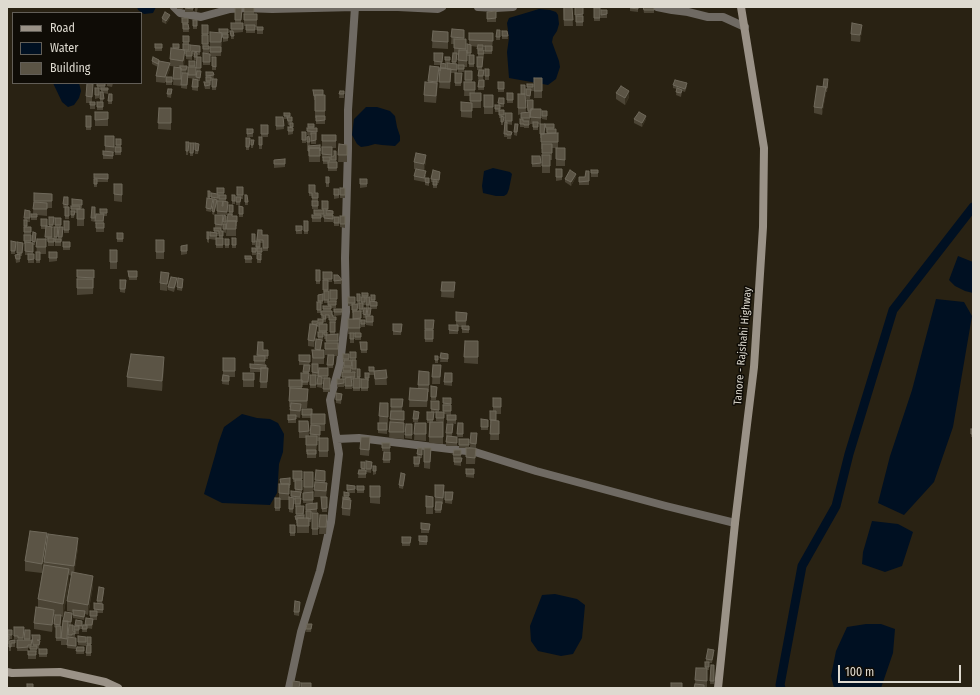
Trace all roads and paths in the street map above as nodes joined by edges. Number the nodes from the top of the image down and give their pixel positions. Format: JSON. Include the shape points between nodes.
{"nodes":[{"id":1,"x":174,"y":7,"type":"edge"},
{"id":2,"x":355,"y":7,"type":"edge"},
{"id":3,"x":442,"y":7,"type":"edge"},
{"id":4,"x":478,"y":7,"type":"edge"},
{"id":5,"x":513,"y":7,"type":"edge"},
{"id":6,"x":657,"y":7,"type":"edge"},
{"id":7,"x":741,"y":7,"type":"edge"},
{"id":8,"x":745,"y":27,"type":"junction"},
{"id":9,"x":337,"y":439,"type":"junction"},
{"id":10,"x":735,"y":523,"type":"junction"},
{"id":11,"x":7,"y":672,"type":"edge"},
{"id":12,"x":118,"y":688,"type":"edge"},
{"id":13,"x":289,"y":688,"type":"edge"},
{"id":14,"x":718,"y":688,"type":"edge"}],
"edges":[{"from":1,"to":2,"type":"street","via":[[180,13],[201,17],[230,8]]},
{"from":2,"to":3,"type":"street"},
{"from":2,"to":9,"type":"street","via":[[348,110],[346,312],[340,364],[330,400]]},
{"from":4,"to":5,"type":"street"},
{"from":6,"to":8,"type":"street","via":[[708,17],[723,17]]},
{"from":7,"to":8,"type":"main road","name":"Tanore - Rajshahi Highway"},
{"from":8,"to":10,"type":"main road","name":"Tanore - Rajshahi Highway","via":[[764,148],[763,227],[754,367]]},
{"from":9,"to":10,"type":"street","via":[[359,438],[475,452],[544,473]]},
{"from":9,"to":13,"type":"street","via":[[339,454],[331,522],[320,571],[301,632]]},
{"from":10,"to":14,"type":"main road","name":"Tanore - Rajshahi Highway"},
{"from":11,"to":12,"type":"main road","via":[[60,672],[105,682]]}]}
